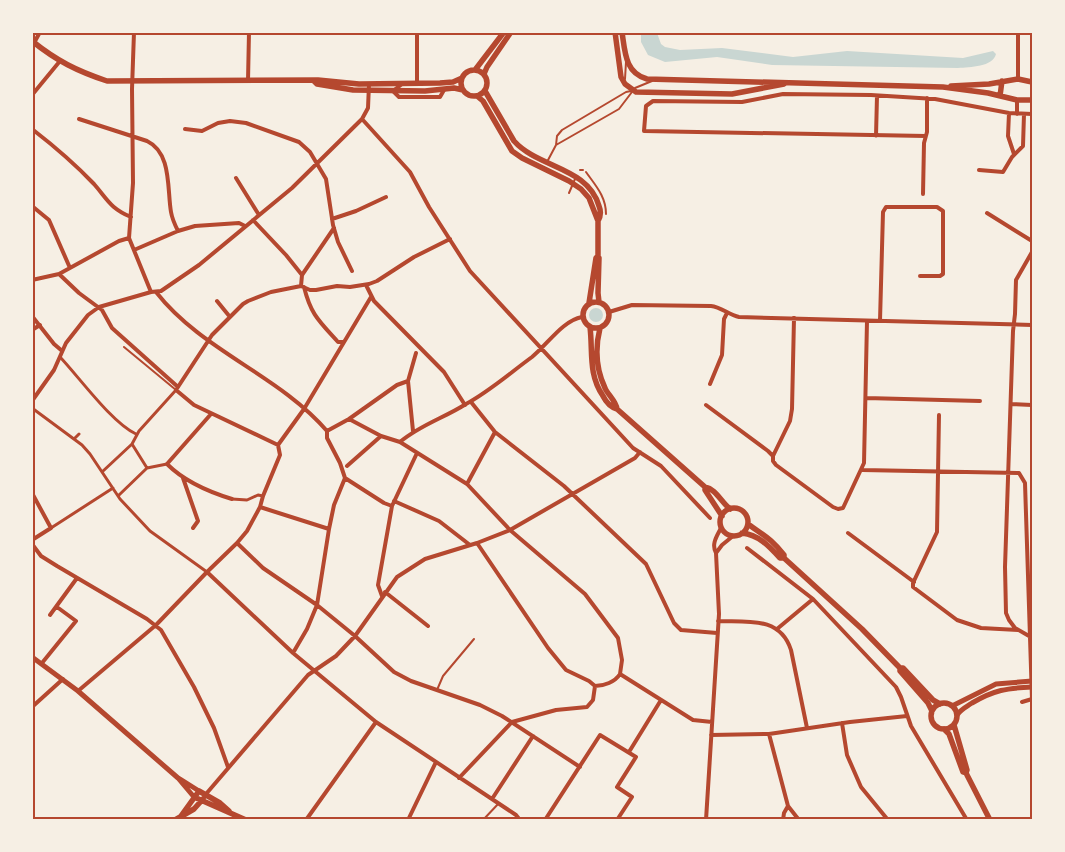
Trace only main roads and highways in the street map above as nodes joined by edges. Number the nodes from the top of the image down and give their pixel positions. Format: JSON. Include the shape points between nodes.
{"nodes":[{"id":1,"x":504,"y":32,"type":"edge"},
{"id":2,"x":511,"y":32,"type":"edge"},
{"id":3,"x":615,"y":32,"type":"edge"},
{"id":4,"x":622,"y":32,"type":"edge"},
{"id":5,"x":33,"y":42,"type":"edge"},
{"id":6,"x":475,"y":70,"type":"junction"},
{"id":7,"x":484,"y":74,"type":"junction"},
{"id":8,"x":462,"y":78,"type":"junction"},
{"id":9,"x":1002,"y":81,"type":"junction"},
{"id":10,"x":1032,"y":82,"type":"edge"},
{"id":11,"x":786,"y":84,"type":"junction"},
{"id":12,"x":369,"y":87,"type":"junction"},
{"id":13,"x":944,"y":87,"type":"junction"},
{"id":14,"x":463,"y":90,"type":"junction"},
{"id":15,"x":485,"y":91,"type":"junction"},
{"id":16,"x":477,"y":96,"type":"junction"},
{"id":17,"x":1000,"y":96,"type":"junction"},
{"id":18,"x":1032,"y":100,"type":"edge"},
{"id":19,"x":545,"y":166,"type":"junction"},
{"id":20,"x":598,"y":221,"type":"junction"},
{"id":21,"x":598,"y":256,"type":"junction"},
{"id":22,"x":599,"y":302,"type":"junction"},
{"id":23,"x":589,"y":303,"type":"junction"},
{"id":24,"x":590,"y":327,"type":"junction"},
{"id":25,"x":600,"y":328,"type":"junction"},
{"id":26,"x":617,"y":409,"type":"junction"},
{"id":27,"x":705,"y":487,"type":"junction"},
{"id":28,"x":730,"y":508,"type":"junction"},
{"id":29,"x":722,"y":516,"type":"junction"},
{"id":30,"x":748,"y":524,"type":"junction"},
{"id":31,"x":742,"y":533,"type":"junction"},
{"id":32,"x":784,"y":558,"type":"junction"},
{"id":33,"x":900,"y":668,"type":"junction"},
{"id":34,"x":940,"y":704,"type":"junction"},
{"id":35,"x":932,"y":711,"type":"junction"},
{"id":36,"x":954,"y":725,"type":"junction"},
{"id":37,"x":944,"y":729,"type":"junction"},
{"id":38,"x":966,"y":773,"type":"junction"},
{"id":39,"x":206,"y":794,"type":"junction"},
{"id":40,"x":194,"y":797,"type":"junction"},
{"id":41,"x":202,"y":801,"type":"junction"},
{"id":42,"x":229,"y":811,"type":"junction"},
{"id":43,"x":181,"y":816,"type":"junction"},
{"id":44,"x":175,"y":820,"type":"edge"},
{"id":45,"x":246,"y":820,"type":"edge"},
{"id":46,"x":990,"y":820,"type":"edge"}],
"edges":[{"from":1,"to":6,"type":"main road"},
{"from":2,"to":7,"type":"main road"},
{"from":3,"to":11,"type":"main road","via":[[619,70],[624,83],[633,90],[732,94]]},
{"from":4,"to":11,"type":"main road","via":[[630,68],[645,79]]},
{"from":5,"to":12,"type":"main road","via":[[79,72],[106,81],[314,81]]},
{"from":6,"to":7,"type":"main road"},
{"from":6,"to":8,"type":"main road"},
{"from":7,"to":15,"type":"main road","via":[[488,83]]},
{"from":8,"to":12,"type":"main road","via":[[453,82]]},
{"from":8,"to":14,"type":"main road"},
{"from":9,"to":10,"type":"main road"},
{"from":9,"to":13,"type":"main road"},
{"from":9,"to":17,"type":"main road"},
{"from":11,"to":13,"type":"main road"},
{"from":12,"to":14,"type":"main road","via":[[393,91]]},
{"from":13,"to":17,"type":"main road"},
{"from":14,"to":16,"type":"main road","via":[[469,96]]},
{"from":15,"to":16,"type":"main road"},
{"from":15,"to":19,"type":"main road","via":[[514,141]]},
{"from":16,"to":19,"type":"main road","via":[[512,150],[522,158]]},
{"from":17,"to":18,"type":"main road"},
{"from":19,"to":20,"type":"main road","via":[[589,198]]},
{"from":19,"to":20,"type":"main road","via":[[576,176],[589,186],[600,210]]},
{"from":20,"to":21,"type":"main road"},
{"from":21,"to":22,"type":"main road"},
{"from":21,"to":23,"type":"main road"},
{"from":22,"to":23,"type":"main road"},
{"from":22,"to":25,"type":"main road","via":[[609,312],[607,322]]},
{"from":23,"to":24,"type":"main road","via":[[582,317]]},
{"from":24,"to":25,"type":"main road"},
{"from":24,"to":26,"type":"main road","via":[[590,359],[594,378],[606,401]]},
{"from":25,"to":26,"type":"main road","via":[[599,371]]},
{"from":26,"to":27,"type":"main road"},
{"from":27,"to":28,"type":"main road"},
{"from":27,"to":29,"type":"main road"},
{"from":28,"to":29,"type":"main road"},
{"from":28,"to":30,"type":"main road","via":[[744,512]]},
{"from":29,"to":31,"type":"main road","via":[[720,520],[726,533],[733,536]]},
{"from":30,"to":31,"type":"main road"},
{"from":30,"to":32,"type":"main road","via":[[773,541]]},
{"from":31,"to":32,"type":"main road","via":[[756,536]]},
{"from":32,"to":33,"type":"main road"},
{"from":33,"to":34,"type":"main road"},
{"from":33,"to":35,"type":"main road"},
{"from":34,"to":35,"type":"main road"},
{"from":34,"to":36,"type":"main road","via":[[952,706],[957,715]]},
{"from":35,"to":37,"type":"main road","via":[[933,723]]},
{"from":36,"to":37,"type":"main road"},
{"from":36,"to":38,"type":"main road"},
{"from":37,"to":38,"type":"main road"},
{"from":38,"to":46,"type":"main road"},
{"from":39,"to":40,"type":"main road","via":[[199,791]]},
{"from":39,"to":41,"type":"main road"},
{"from":39,"to":42,"type":"main road"},
{"from":40,"to":41,"type":"main road"},
{"from":40,"to":43,"type":"main road"},
{"from":41,"to":42,"type":"main road"},
{"from":41,"to":43,"type":"main road"},
{"from":42,"to":45,"type":"main road"},
{"from":43,"to":44,"type":"main road"}]}
